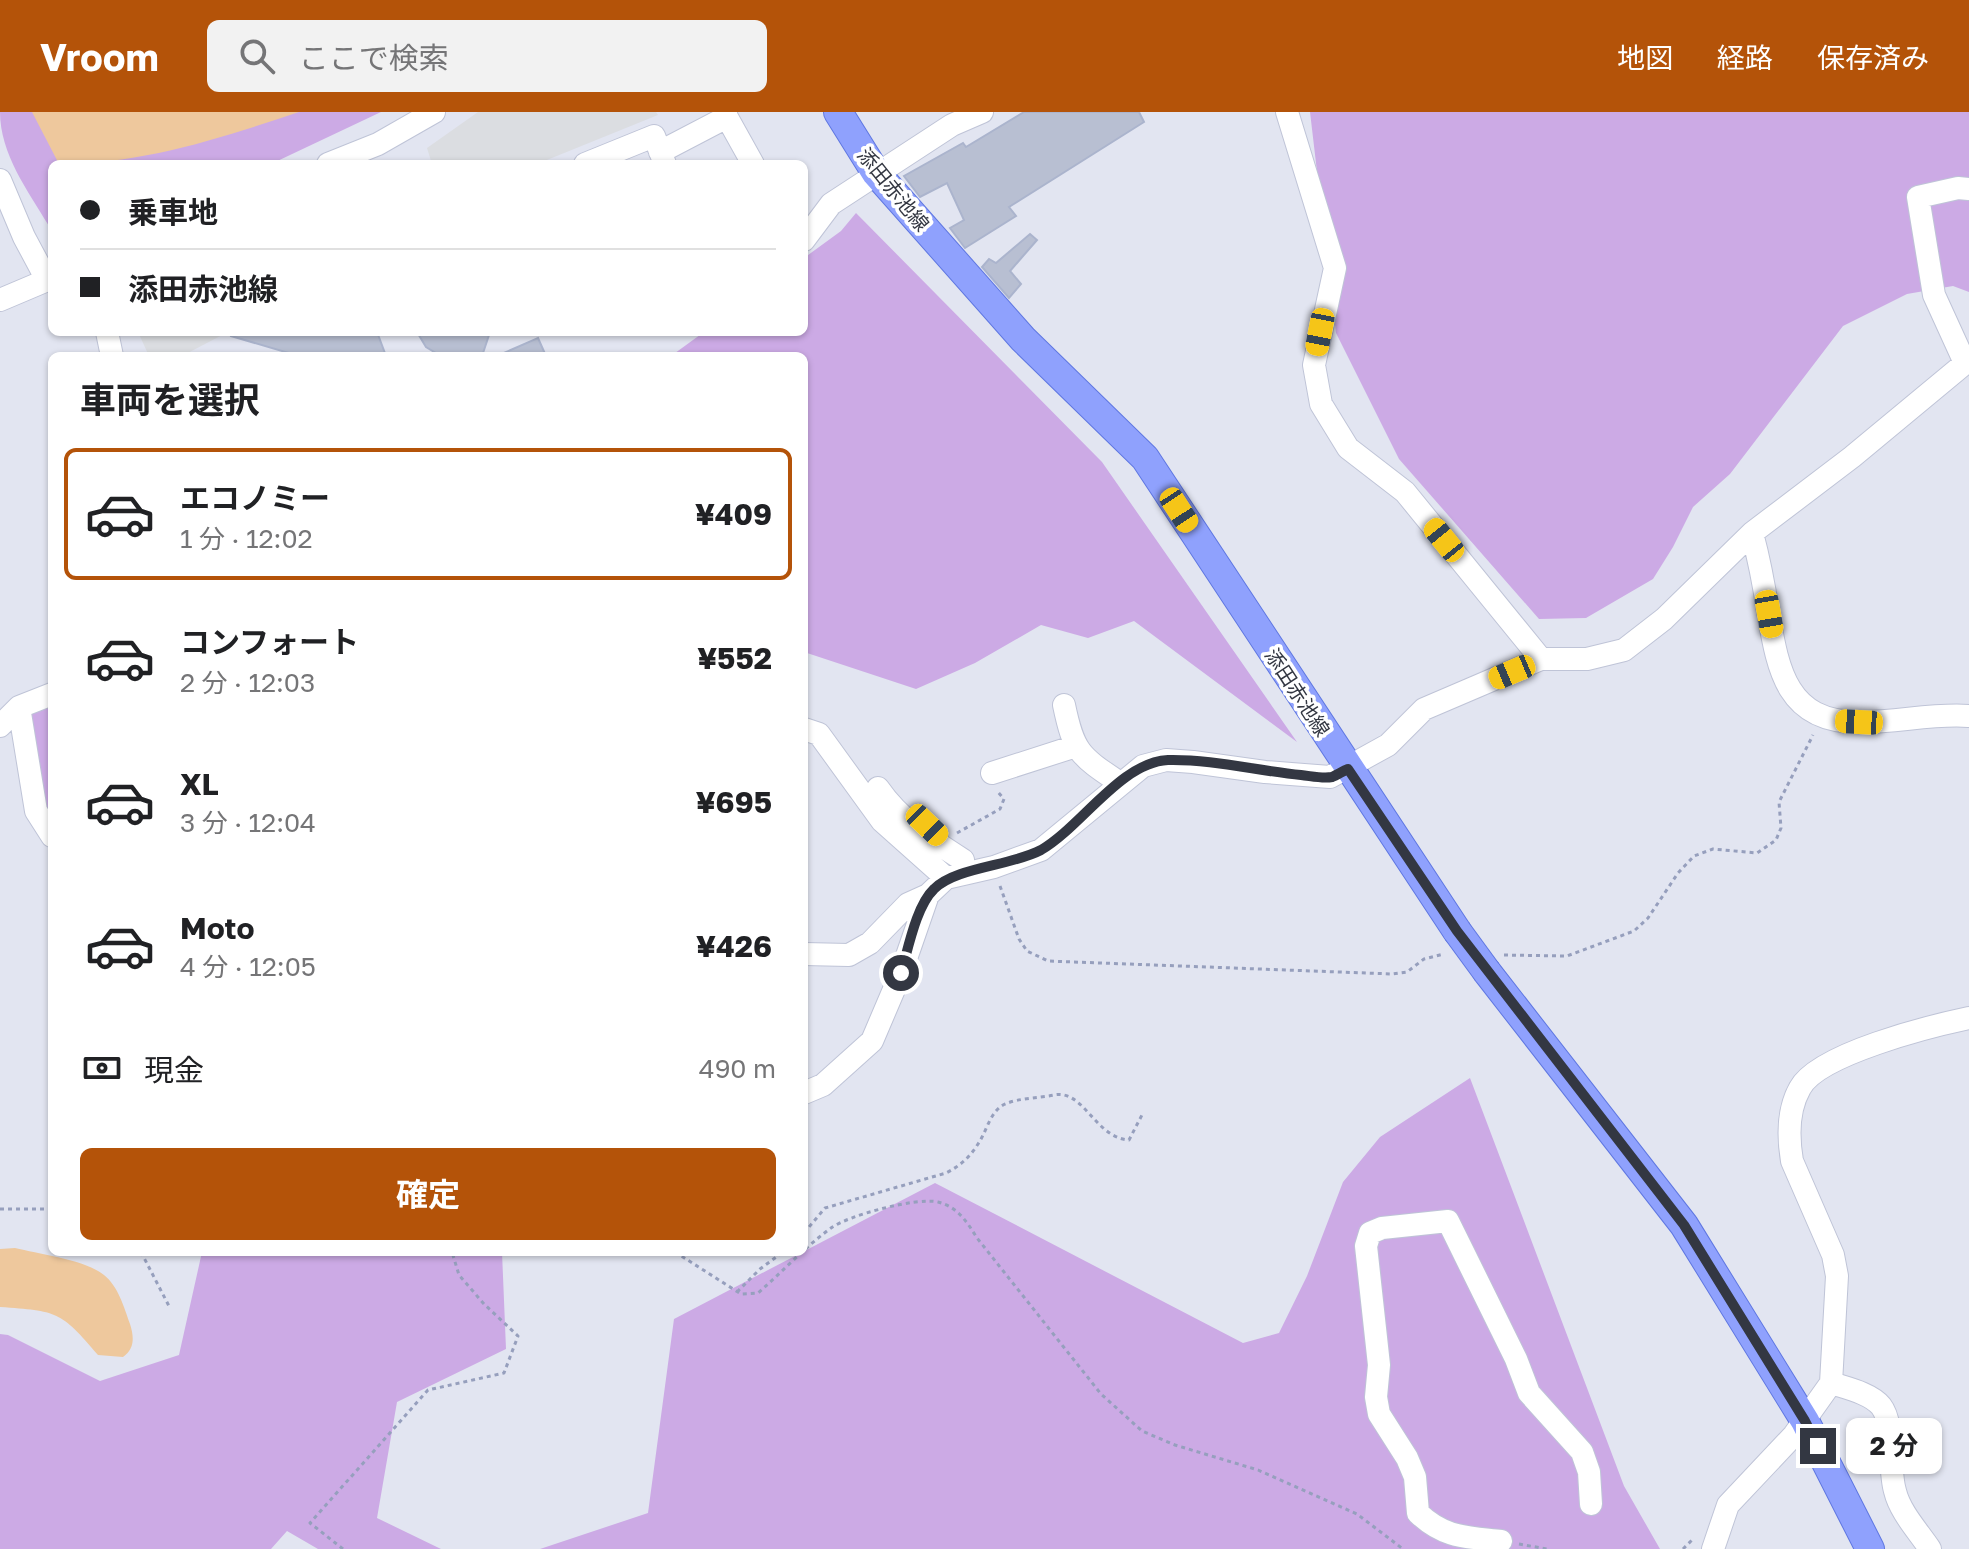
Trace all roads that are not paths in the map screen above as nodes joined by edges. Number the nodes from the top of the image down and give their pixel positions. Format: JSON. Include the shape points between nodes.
{"nodes":[{"id":1,"x":434,"y":112,"type":"edge"},
{"id":2,"x":838,"y":112,"type":"edge"},
{"id":3,"x":982,"y":112,"type":"edge"},
{"id":4,"x":1287,"y":112,"type":"edge"},
{"id":5,"x":726,"y":114,"type":"edge"},
{"id":6,"x":662,"y":158,"type":"edge"},
{"id":7,"x":338,"y":160,"type":"edge"},
{"id":8,"x":595,"y":160,"type":"edge"},
{"id":9,"x":751,"y":160,"type":"edge"},
{"id":10,"x":876,"y":173,"type":"junction"},
{"id":11,"x":0,"y":180,"type":"edge"},
{"id":12,"x":1969,"y":189,"type":"edge"},
{"id":13,"x":808,"y":235,"type":"edge"},
{"id":14,"x":48,"y":277,"type":"edge"},
{"id":15,"x":48,"y":279,"type":"edge"},
{"id":16,"x":0,"y":300,"type":"edge"},
{"id":17,"x":1967,"y":361,"type":"edge"},
{"id":18,"x":1752,"y":533,"type":"junction"},
{"id":19,"x":1541,"y":659,"type":"junction"},
{"id":20,"x":48,"y":696,"type":"edge"},
{"id":21,"x":1064,"y":705,"type":"dead end"},
{"id":22,"x":19,"y":707,"type":"junction"},
{"id":23,"x":1969,"y":716,"type":"edge"},
{"id":24,"x":0,"y":726,"type":"edge"},
{"id":25,"x":808,"y":730,"type":"edge"},
{"id":26,"x":1076,"y":746,"type":"junction"},
{"id":27,"x":1348,"y":769,"type":"junction"},
{"id":28,"x":992,"y":773,"type":"road end"},
{"id":29,"x":1120,"y":783,"type":"junction"},
{"id":30,"x":878,"y":788,"type":"dead end"},
{"id":31,"x":48,"y":830,"type":"edge"},
{"id":32,"x":935,"y":832,"type":"road end"},
{"id":33,"x":970,"y":865,"type":"junction"},
{"id":34,"x":946,"y":878,"type":"junction"},
{"id":35,"x":928,"y":895,"type":"junction"},
{"id":36,"x":808,"y":954,"type":"edge"},
{"id":37,"x":1969,"y":1018,"type":"edge"},
{"id":38,"x":808,"y":1091,"type":"edge"},
{"id":39,"x":1831,"y":1383,"type":"junction"},
{"id":40,"x":1805,"y":1421,"type":"junction"},
{"id":41,"x":1591,"y":1504,"type":"dead end"},
{"id":42,"x":1501,"y":1541,"type":"dead end"},
{"id":43,"x":1713,"y":1549,"type":"edge"},
{"id":44,"x":1870,"y":1549,"type":"edge"},
{"id":45,"x":1930,"y":1549,"type":"edge"}],
"edges":[{"from":1,"to":7,"type":"street"},
{"from":2,"to":10,"type":"main road","name":"添田赤池線"},
{"from":3,"to":10,"type":"street"},
{"from":4,"to":19,"type":"street","via":[[1335,268],[1314,365],[1321,404],[1348,448],[1405,492]]},
{"from":5,"to":6,"type":"street"},
{"from":5,"to":9,"type":"street"},
{"from":6,"to":8,"type":"street","via":[[654,136]]},
{"from":10,"to":13,"type":"street","via":[[831,204]]},
{"from":10,"to":27,"type":"main road","name":"添田赤池線","via":[[1023,339],[1145,458]]},
{"from":11,"to":14,"type":"street"},
{"from":12,"to":17,"type":"street","via":[[1918,197],[1934,295]]},
{"from":15,"to":16,"type":"street"},
{"from":17,"to":18,"type":"street"},
{"from":18,"to":19,"type":"street","via":[[1664,619],[1624,650],[1587,659]]},
{"from":18,"to":23,"type":"street","via":[[1777,663],[1788,689],[1806,708],[1831,721]]},
{"from":19,"to":27,"type":"street","via":[[1424,709],[1388,745]]},
{"from":20,"to":22,"type":"street"},
{"from":21,"to":26,"type":"street"},
{"from":22,"to":24,"type":"street"},
{"from":22,"to":31,"type":"street","via":[[36,811]]},
{"from":25,"to":34,"type":"street","via":[[819,734],[882,821]]},
{"from":26,"to":28,"type":"street"},
{"from":26,"to":29,"type":"street"},
{"from":27,"to":29,"type":"street","via":[[1330,777],[1166,760],[1143,766]]},
{"from":27,"to":40,"type":"main road","name":"添田赤池線","bridge":true,"via":[[1487,972],[1684,1225]]},
{"from":29,"to":33,"type":"street","via":[[1041,850]]},
{"from":30,"to":33,"type":"street","via":[[892,808]]},
{"from":32,"to":33,"type":"street"},
{"from":33,"to":34,"type":"street"},
{"from":34,"to":35,"type":"street"},
{"from":35,"to":36,"type":"street","via":[[908,904],[870,943],[849,955]]},
{"from":35,"to":38,"type":"street","via":[[872,1041],[823,1085]]},
{"from":37,"to":39,"type":"street","via":[[1869,1045],[1813,1074],[1801,1086],[1792,1110],[1790,1145],[1837,1276]]},
{"from":39,"to":40,"type":"street"},
{"from":39,"to":45,"type":"street","via":[[1881,1407],[1895,1494]]},
{"from":40,"to":43,"type":"street","via":[[1728,1505]]},
{"from":40,"to":44,"type":"main road","name":"添田赤池線"},
{"from":41,"to":42,"type":"street","via":[[1582,1452],[1529,1393],[1448,1221],[1382,1228],[1370,1233],[1366,1246],[1379,1414],[1415,1477],[1418,1513],[1452,1535]]}]}
